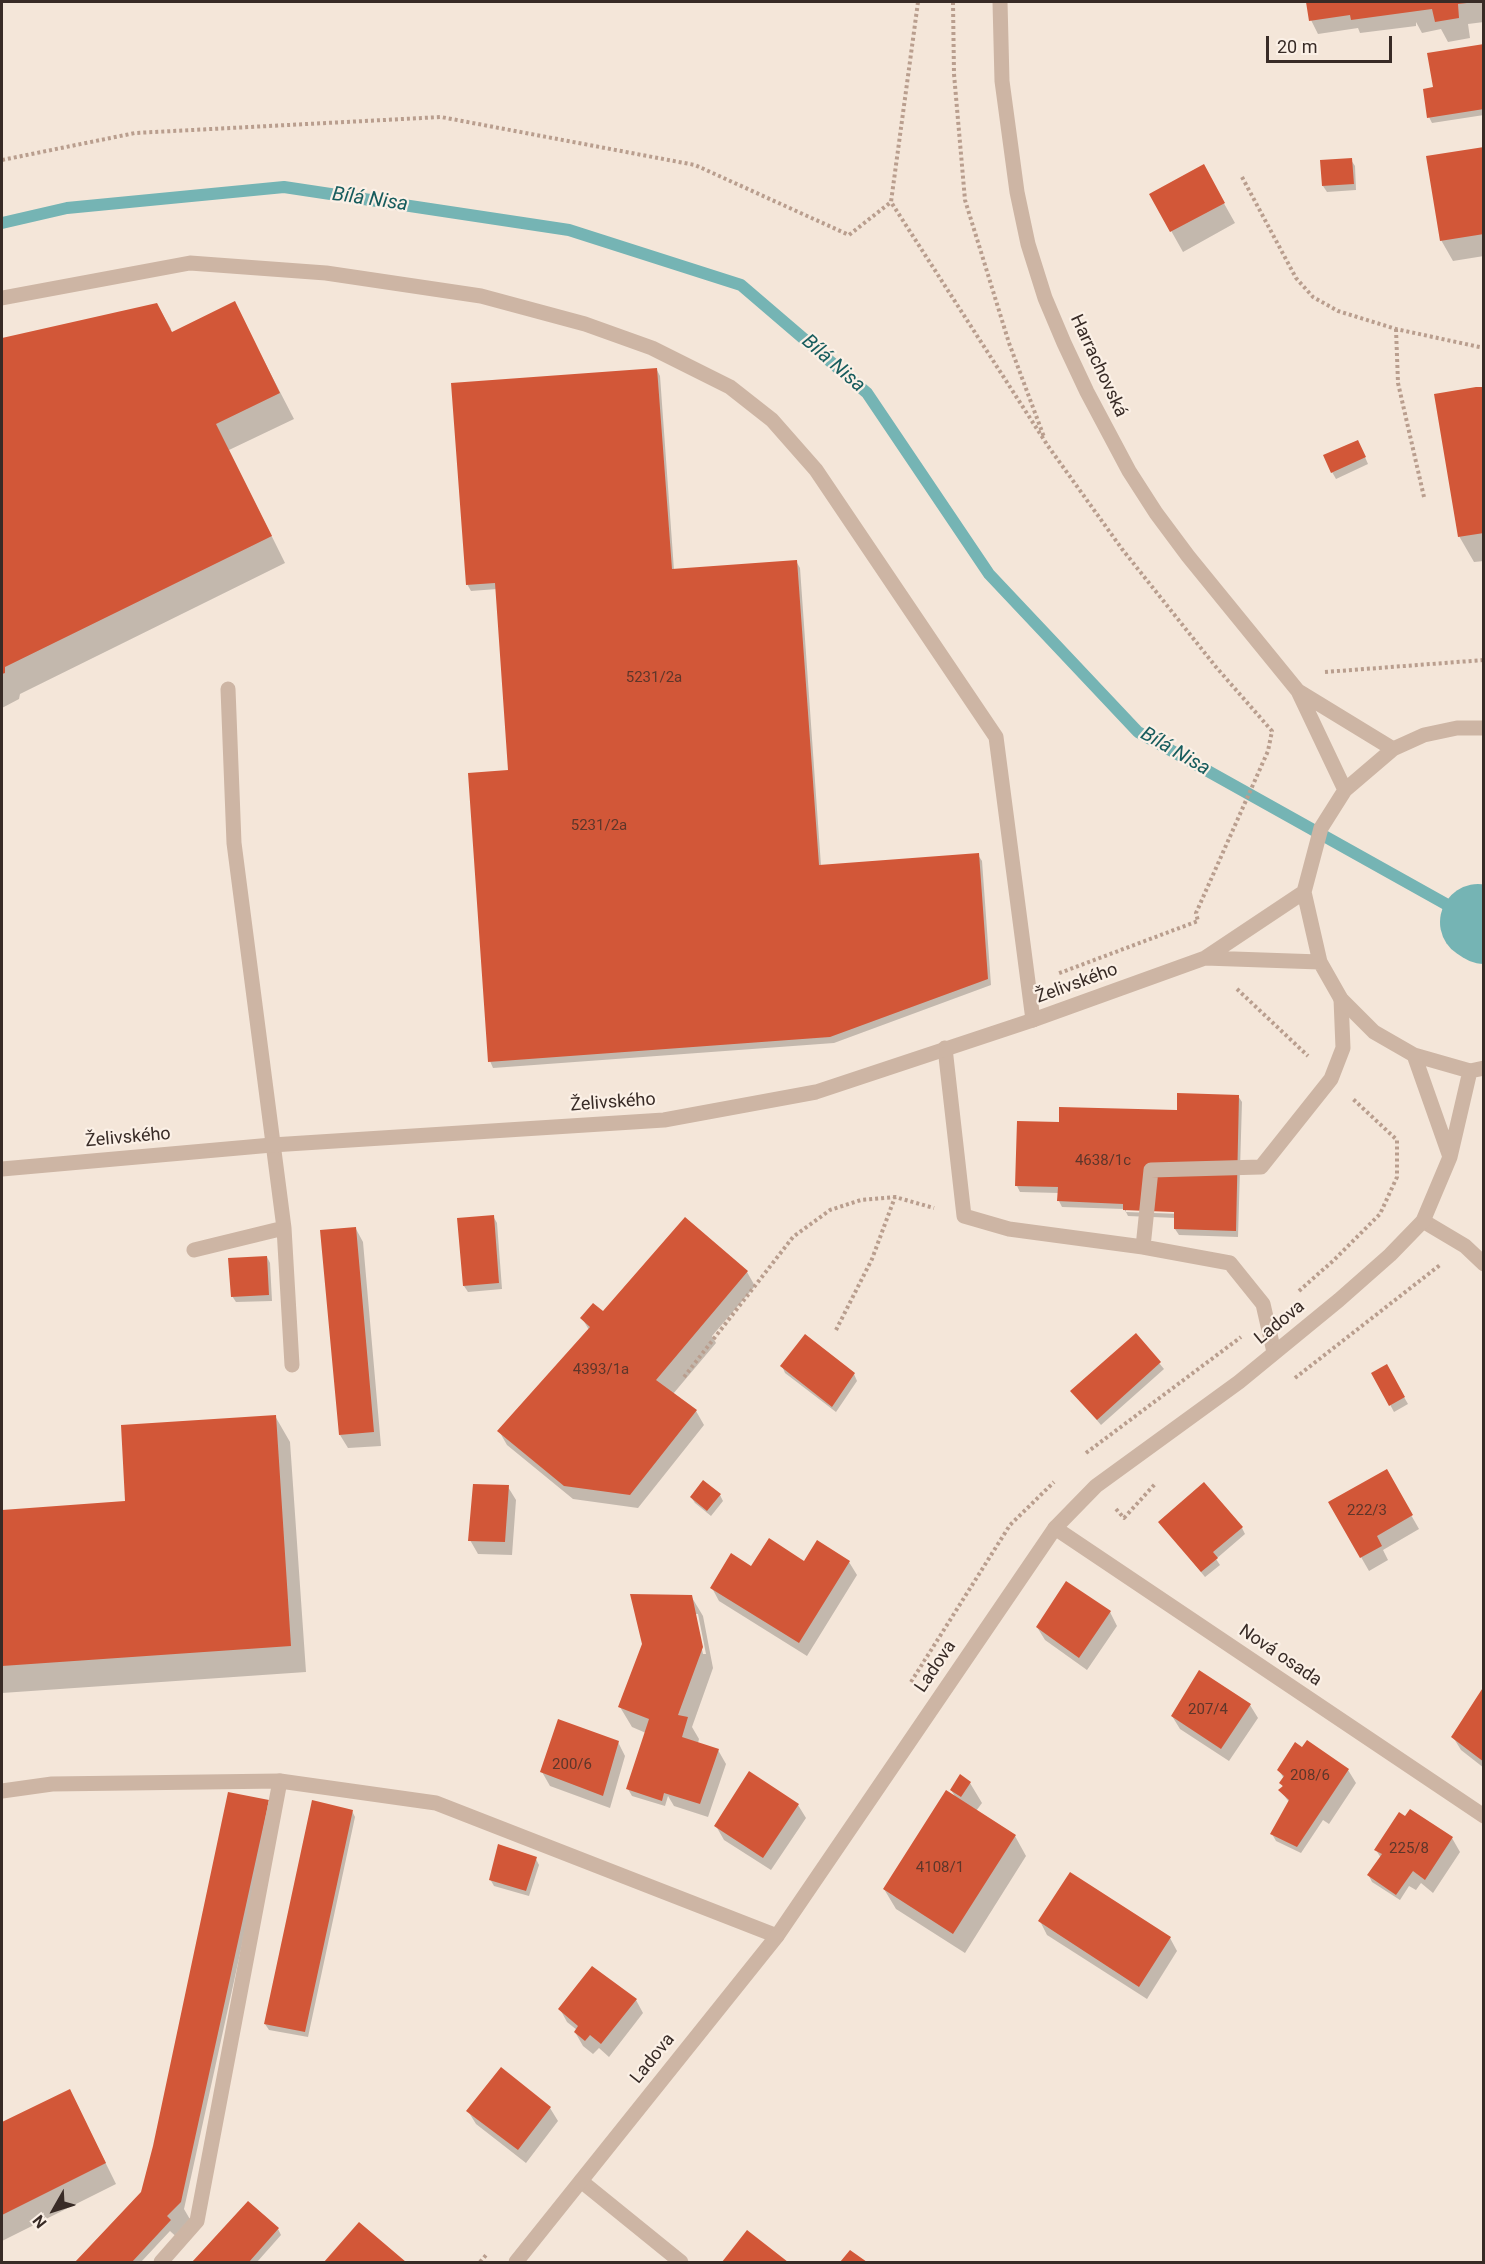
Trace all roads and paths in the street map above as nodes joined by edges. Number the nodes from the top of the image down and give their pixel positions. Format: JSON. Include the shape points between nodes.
{"nodes":[{"id":1,"x":918,"y":2,"type":"edge"},
{"id":2,"x":953,"y":2,"type":"edge"},
{"id":3,"x":1000,"y":2,"type":"edge"},
{"id":4,"x":2,"y":160,"type":"edge"},
{"id":5,"x":1242,"y":177,"type":"dead end"},
{"id":6,"x":891,"y":202,"type":"junction"},
{"id":7,"x":2,"y":298,"type":"edge"},
{"id":8,"x":1396,"y":329,"type":"junction"},
{"id":9,"x":1484,"y":348,"type":"edge"},
{"id":10,"x":1048,"y":446,"type":"junction"},
{"id":11,"x":1424,"y":498,"type":"dead end"},
{"id":12,"x":1484,"y":660,"type":"edge"},
{"id":13,"x":228,"y":689,"type":"dead end"},
{"id":14,"x":1298,"y":691,"type":"junction"},
{"id":15,"x":1484,"y":728,"type":"edge"},
{"id":16,"x":1393,"y":749,"type":"junction"},
{"id":17,"x":1344,"y":790,"type":"junction"},
{"id":18,"x":1304,"y":892,"type":"junction"},
{"id":19,"x":1197,"y":921,"type":"dead end"},
{"id":20,"x":1205,"y":958,"type":"junction"},
{"id":21,"x":1320,"y":962,"type":"junction"},
{"id":22,"x":1236,"y":988,"type":"dead end"},
{"id":23,"x":1341,"y":999,"type":"junction"},
{"id":24,"x":1033,"y":1020,"type":"junction"},
{"id":25,"x":945,"y":1048,"type":"junction"},
{"id":26,"x":1414,"y":1055,"type":"junction"},
{"id":27,"x":1477,"y":1069,"type":"edge"},
{"id":28,"x":1331,"y":1079,"type":"junction"},
{"id":29,"x":1397,"y":1140,"type":"dead end"},
{"id":30,"x":272,"y":1145,"type":"junction"},
{"id":31,"x":1450,"y":1157,"type":"junction"},
{"id":32,"x":2,"y":1169,"type":"edge"},
{"id":33,"x":895,"y":1197,"type":"junction"},
{"id":34,"x":964,"y":1216,"type":"junction"},
{"id":35,"x":1423,"y":1221,"type":"junction"},
{"id":36,"x":284,"y":1228,"type":"junction"},
{"id":37,"x":1143,"y":1247,"type":"junction"},
{"id":38,"x":194,"y":1251,"type":"dead end"},
{"id":39,"x":1484,"y":1264,"type":"edge"},
{"id":40,"x":836,"y":1330,"type":"dead end"},
{"id":41,"x":1275,"y":1353,"type":"junction"},
{"id":42,"x":292,"y":1365,"type":"dead end"},
{"id":43,"x":684,"y":1377,"type":"dead end"},
{"id":44,"x":1059,"y":1477,"type":"dead end"},
{"id":45,"x":1055,"y":1528,"type":"junction"},
{"id":46,"x":905,"y":1691,"type":"dead end"},
{"id":47,"x":280,"y":1781,"type":"junction"},
{"id":48,"x":2,"y":1791,"type":"edge"},
{"id":49,"x":1484,"y":1816,"type":"edge"},
{"id":50,"x":777,"y":1936,"type":"junction"},
{"id":51,"x":581,"y":2181,"type":"junction"},
{"id":52,"x":494,"y":2245,"type":"dead end"},
{"id":53,"x":161,"y":2262,"type":"edge"},
{"id":54,"x":480,"y":2262,"type":"edge"},
{"id":55,"x":516,"y":2262,"type":"edge"},
{"id":56,"x":681,"y":2262,"type":"edge"}],
"edges":[{"from":1,"to":6,"type":"path"},
{"from":2,"to":10,"type":"path","via":[[954,74],[965,200],[1009,344]]},
{"from":3,"to":14,"type":"street","name":"Harrachovská","via":[[1002,81],[1017,192],[1028,244],[1064,343],[1129,471],[1156,513]]},
{"from":4,"to":6,"type":"path","via":[[135,133],[441,117],[695,165],[849,235]]},
{"from":5,"to":8,"type":"path","via":[[1296,278],[1312,297],[1338,311]]},
{"from":6,"to":10,"type":"path"},
{"from":7,"to":24,"type":"street","via":[[190,263],[326,273],[481,296],[585,324],[652,348],[730,387],[772,420],[816,470],[996,737]]},
{"from":8,"to":9,"type":"path"},
{"from":8,"to":11,"type":"path","via":[[1398,383]]},
{"from":10,"to":19,"type":"path","via":[[1122,549],[1272,731],[1268,751],[1196,913]]},
{"from":12,"to":14,"type":"path","via":[[1322,672]]},
{"from":13,"to":30,"type":"street","via":[[234,843]]},
{"from":14,"to":16,"type":"street","name":"Harrachovská"},
{"from":14,"to":17,"type":"street","name":"Harrachovská"},
{"from":15,"to":16,"type":"street","via":[[1457,728],[1424,735]]},
{"from":16,"to":17,"type":"street"},
{"from":17,"to":18,"type":"street","via":[[1321,828]]},
{"from":18,"to":20,"type":"street","name":"Želivského"},
{"from":18,"to":21,"type":"street"},
{"from":20,"to":21,"type":"street","name":"Želivského"},
{"from":20,"to":24,"type":"street","name":"Želivského"},
{"from":21,"to":23,"type":"street"},
{"from":22,"to":28,"type":"path"},
{"from":23,"to":26,"type":"street","via":[[1374,1032]]},
{"from":23,"to":28,"type":"street","via":[[1343,1048]]},
{"from":24,"to":25,"type":"street","name":"Želivského"},
{"from":25,"to":30,"type":"street","name":"Želivského","via":[[816,1092],[664,1120]]},
{"from":25,"to":34,"type":"street"},
{"from":26,"to":27,"type":"street"},
{"from":26,"to":31,"type":"street"},
{"from":27,"to":31,"type":"street","name":"Ladova"},
{"from":28,"to":29,"type":"path"},
{"from":28,"to":37,"type":"street","via":[[1261,1167],[1151,1170]]},
{"from":30,"to":32,"type":"street","name":"Želivského"},
{"from":30,"to":36,"type":"street"},
{"from":31,"to":35,"type":"street","name":"Ladova"},
{"from":33,"to":34,"type":"path"},
{"from":33,"to":40,"type":"path","via":[[872,1259]]},
{"from":33,"to":43,"type":"path","via":[[861,1200],[830,1210],[793,1237]]},
{"from":34,"to":37,"type":"street","via":[[1009,1229]]},
{"from":35,"to":39,"type":"street","via":[[1465,1246]]},
{"from":35,"to":41,"type":"street","name":"Ladova","via":[[1390,1255]]},
{"from":36,"to":38,"type":"street"},
{"from":36,"to":42,"type":"street"},
{"from":37,"to":41,"type":"street","via":[[1230,1263],[1263,1304]]},
{"from":41,"to":45,"type":"street","name":"Ladova","via":[[1096,1486]]},
{"from":44,"to":46,"type":"path","via":[[1010,1525]]},
{"from":45,"to":49,"type":"street","name":"Nová osada"},
{"from":45,"to":50,"type":"street","name":"Ladova"},
{"from":47,"to":48,"type":"street","via":[[52,1784]]},
{"from":47,"to":50,"type":"street","via":[[436,1803]]},
{"from":47,"to":53,"type":"street","via":[[197,2221]]},
{"from":50,"to":51,"type":"street","name":"Ladova"},
{"from":51,"to":55,"type":"street","name":"Ladova"},
{"from":51,"to":56,"type":"street"},
{"from":52,"to":54,"type":"path"}]}
